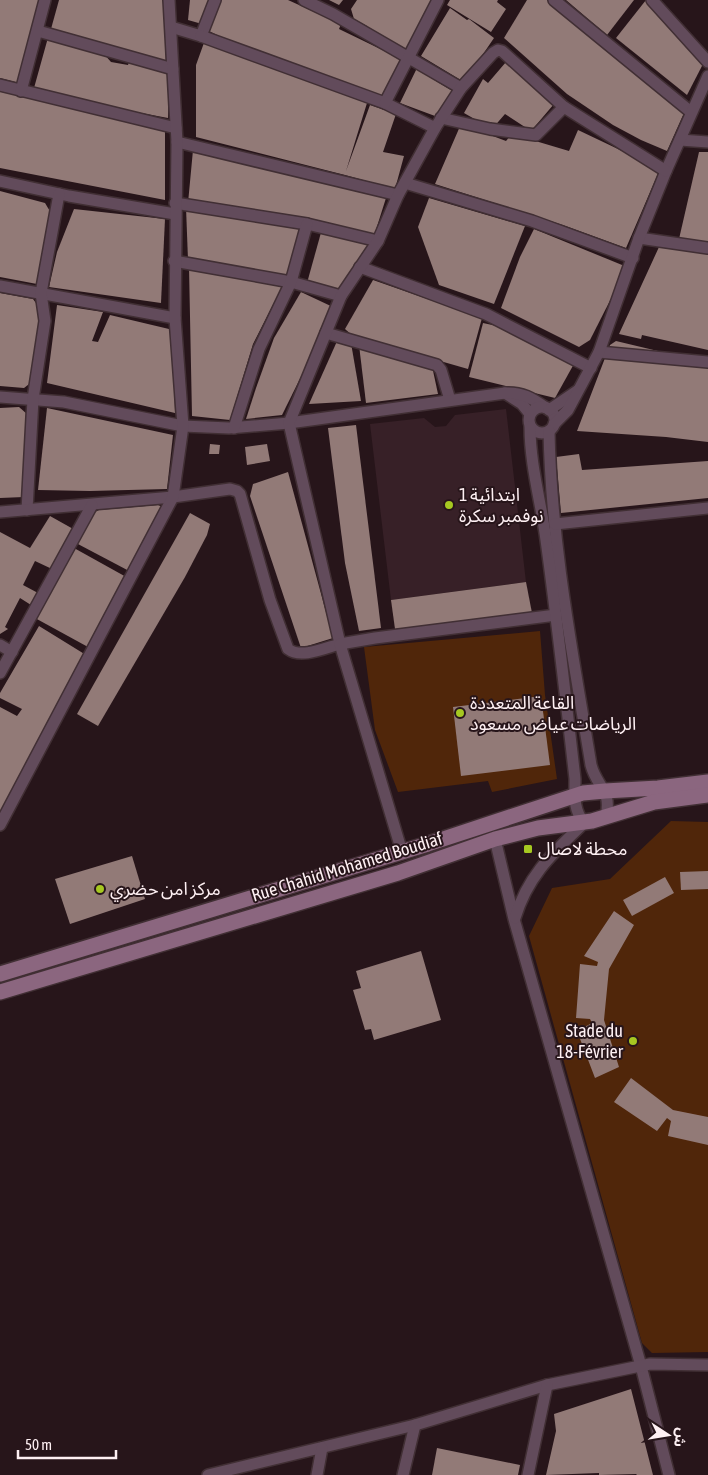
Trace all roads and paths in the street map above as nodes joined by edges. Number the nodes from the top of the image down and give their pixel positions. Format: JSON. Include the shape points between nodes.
{"nodes":[{"id":1,"x":44,"y":0,"type":"edge"},
{"id":2,"x":169,"y":0,"type":"edge"},
{"id":3,"x":215,"y":0,"type":"edge"},
{"id":4,"x":304,"y":0,"type":"edge"},
{"id":5,"x":438,"y":0,"type":"edge"},
{"id":6,"x":554,"y":0,"type":"edge"},
{"id":7,"x":652,"y":0,"type":"edge"},
{"id":8,"x":171,"y":27,"type":"junction"},
{"id":9,"x":38,"y":30,"type":"junction"},
{"id":10,"x":201,"y":36,"type":"junction"},
{"id":11,"x":409,"y":57,"type":"junction"},
{"id":12,"x":708,"y":62,"type":"edge"},
{"id":13,"x":173,"y":69,"type":"junction"},
{"id":14,"x":708,"y":76,"type":"edge"},
{"id":15,"x":0,"y":85,"type":"edge"},
{"id":16,"x":461,"y":88,"type":"junction"},
{"id":17,"x":21,"y":91,"type":"junction"},
{"id":18,"x":385,"y":103,"type":"junction"},
{"id":19,"x":564,"y":106,"type":"junction"},
{"id":20,"x":690,"y":112,"type":"junction"},
{"id":21,"x":438,"y":123,"type":"junction"},
{"id":22,"x":176,"y":128,"type":"junction"},
{"id":23,"x":680,"y":140,"type":"junction"},
{"id":24,"x":177,"y":142,"type":"junction"},
{"id":25,"x":708,"y":142,"type":"edge"},
{"id":26,"x":666,"y":171,"type":"junction"},
{"id":27,"x":0,"y":181,"type":"edge"},
{"id":28,"x":405,"y":183,"type":"junction"},
{"id":29,"x":59,"y":194,"type":"junction"},
{"id":30,"x":398,"y":195,"type":"junction"},
{"id":31,"x":175,"y":209,"type":"junction"},
{"id":32,"x":307,"y":224,"type":"junction"},
{"id":33,"x":639,"y":238,"type":"junction"},
{"id":34,"x":378,"y":240,"type":"junction"},
{"id":35,"x":708,"y":248,"type":"edge"},
{"id":36,"x":633,"y":258,"type":"junction"},
{"id":37,"x":174,"y":261,"type":"junction"},
{"id":38,"x":360,"y":267,"type":"junction"},
{"id":39,"x":291,"y":282,"type":"junction"},
{"id":40,"x":0,"y":286,"type":"edge"},
{"id":41,"x":41,"y":293,"type":"junction"},
{"id":42,"x":341,"y":296,"type":"junction"},
{"id":43,"x":174,"y":318,"type":"junction"},
{"id":44,"x":326,"y":332,"type":"junction"},
{"id":45,"x":599,"y":352,"type":"junction"},
{"id":46,"x":708,"y":362,"type":"edge"},
{"id":47,"x":591,"y":368,"type":"junction"},
{"id":48,"x":577,"y":391,"type":"junction"},
{"id":49,"x":505,"y":393,"type":"junction"},
{"id":50,"x":0,"y":397,"type":"edge"},
{"id":51,"x":33,"y":398,"type":"junction"},
{"id":52,"x":450,"y":400,"type":"junction"},
{"id":53,"x":548,"y":409,"type":"junction"},
{"id":54,"x":530,"y":414,"type":"junction"},
{"id":55,"x":289,"y":423,"type":"junction"},
{"id":56,"x":183,"y":426,"type":"junction"},
{"id":57,"x":530,"y":427,"type":"junction"},
{"id":58,"x":552,"y":427,"type":"junction"},
{"id":59,"x":234,"y":428,"type":"junction"},
{"id":60,"x":174,"y":498,"type":"junction"},
{"id":61,"x":92,"y":505,"type":"junction"},
{"id":62,"x":708,"y":508,"type":"edge"},
{"id":63,"x":27,"y":510,"type":"junction"},
{"id":64,"x":0,"y":512,"type":"edge"},
{"id":65,"x":555,"y":524,"type":"junction"},
{"id":66,"x":556,"y":615,"type":"junction"},
{"id":67,"x":340,"y":644,"type":"junction"},
{"id":68,"x":0,"y":645,"type":"edge"},
{"id":69,"x":12,"y":652,"type":"junction"},
{"id":70,"x":0,"y":673,"type":"edge"},
{"id":71,"x":708,"y":782,"type":"edge"},
{"id":72,"x":605,"y":790,"type":"junction"},
{"id":73,"x":708,"y":795,"type":"edge"},
{"id":74,"x":574,"y":796,"type":"junction"},
{"id":75,"x":606,"y":817,"type":"junction"},
{"id":76,"x":584,"y":823,"type":"junction"},
{"id":77,"x":0,"y":825,"type":"edge"},
{"id":78,"x":495,"y":839,"type":"junction"},
{"id":79,"x":402,"y":852,"type":"junction"},
{"id":80,"x":514,"y":919,"type":"junction"},
{"id":81,"x":0,"y":974,"type":"edge"},
{"id":82,"x":0,"y":992,"type":"edge"},
{"id":83,"x":708,"y":1365,"type":"edge"},
{"id":84,"x":641,"y":1366,"type":"junction"},
{"id":85,"x":547,"y":1385,"type":"junction"},
{"id":86,"x":415,"y":1425,"type":"junction"},
{"id":87,"x":322,"y":1448,"type":"junction"},
{"id":88,"x":208,"y":1475,"type":"edge"},
{"id":89,"x":317,"y":1475,"type":"edge"},
{"id":90,"x":403,"y":1475,"type":"edge"},
{"id":91,"x":528,"y":1475,"type":"edge"},
{"id":92,"x":669,"y":1475,"type":"edge"}],
"edges":[{"from":1,"to":9,"type":"street"},
{"from":2,"to":8,"type":"street"},
{"from":3,"to":10,"type":"street"},
{"from":4,"to":11,"type":"street"},
{"from":5,"to":11,"type":"street"},
{"from":6,"to":20,"type":"street"},
{"from":7,"to":12,"type":"street"},
{"from":8,"to":10,"type":"street"},
{"from":8,"to":13,"type":"street"},
{"from":9,"to":13,"type":"street"},
{"from":9,"to":17,"type":"street"},
{"from":10,"to":18,"type":"street"},
{"from":11,"to":16,"type":"street"},
{"from":11,"to":18,"type":"street"},
{"from":13,"to":22,"type":"street"},
{"from":14,"to":20,"type":"street"},
{"from":15,"to":17,"type":"street"},
{"from":16,"to":19,"type":"street","via":[[493,53],[500,50]]},
{"from":16,"to":21,"type":"street"},
{"from":17,"to":22,"type":"street"},
{"from":18,"to":21,"type":"street"},
{"from":19,"to":21,"type":"street","via":[[536,135]]},
{"from":19,"to":26,"type":"street"},
{"from":20,"to":23,"type":"street"},
{"from":21,"to":28,"type":"street"},
{"from":22,"to":24,"type":"street"},
{"from":23,"to":25,"type":"street"},
{"from":23,"to":26,"type":"street"},
{"from":24,"to":30,"type":"street"},
{"from":24,"to":31,"type":"street"},
{"from":26,"to":33,"type":"street"},
{"from":27,"to":29,"type":"street"},
{"from":28,"to":30,"type":"street"},
{"from":28,"to":36,"type":"street","via":[[532,221]]},
{"from":29,"to":31,"type":"street"},
{"from":29,"to":41,"type":"street"},
{"from":30,"to":34,"type":"street"},
{"from":31,"to":32,"type":"street"},
{"from":31,"to":37,"type":"street"},
{"from":32,"to":34,"type":"street"},
{"from":32,"to":39,"type":"street"},
{"from":33,"to":35,"type":"street"},
{"from":33,"to":36,"type":"street"},
{"from":34,"to":38,"type":"street"},
{"from":36,"to":45,"type":"street"},
{"from":37,"to":39,"type":"street"},
{"from":37,"to":43,"type":"street"},
{"from":38,"to":42,"type":"street"},
{"from":38,"to":47,"type":"street","via":[[486,314]]},
{"from":39,"to":42,"type":"street"},
{"from":39,"to":59,"type":"street","via":[[259,349]]},
{"from":40,"to":41,"type":"street"},
{"from":41,"to":43,"type":"street"},
{"from":41,"to":51,"type":"street","via":[[45,321]]},
{"from":42,"to":44,"type":"street"},
{"from":43,"to":56,"type":"street"},
{"from":44,"to":52,"type":"street","via":[[437,365]]},
{"from":44,"to":55,"type":"street"},
{"from":45,"to":46,"type":"street"},
{"from":45,"to":47,"type":"street"},
{"from":47,"to":48,"type":"street"},
{"from":48,"to":53,"type":"street"},
{"from":48,"to":58,"type":"street","via":[[568,410]]},
{"from":49,"to":52,"type":"street"},
{"from":49,"to":53,"type":"street","via":[[520,393]]},
{"from":49,"to":54,"type":"street","via":[[522,404]]},
{"from":50,"to":51,"type":"street"},
{"from":51,"to":56,"type":"street"},
{"from":51,"to":63,"type":"street"},
{"from":52,"to":55,"type":"street"},
{"from":53,"to":54,"type":"street","via":[[535,409]]},
{"from":53,"to":58,"type":"street","via":[[555,418]]},
{"from":54,"to":57,"type":"street"},
{"from":55,"to":59,"type":"street"},
{"from":55,"to":67,"type":"street"},
{"from":56,"to":59,"type":"street"},
{"from":56,"to":60,"type":"street"},
{"from":57,"to":58,"type":"street","via":[[545,433]]},
{"from":57,"to":66,"type":"street","via":[[531,456]]},
{"from":58,"to":65,"type":"street","via":[[550,470]]},
{"from":60,"to":61,"type":"street"},
{"from":60,"to":67,"type":"street","via":[[230,490],[239,492],[270,600],[288,648],[302,653]]},
{"from":60,"to":77,"type":"street"},
{"from":61,"to":63,"type":"street"},
{"from":61,"to":69,"type":"street"},
{"from":62,"to":65,"type":"street"},
{"from":63,"to":64,"type":"street"},
{"from":65,"to":72,"type":"street","via":[[591,765]]},
{"from":66,"to":67,"type":"street"},
{"from":66,"to":74,"type":"street","via":[[575,780]]},
{"from":67,"to":79,"type":"street"},
{"from":68,"to":69,"type":"street"},
{"from":69,"to":70,"type":"street"},
{"from":71,"to":72,"type":"main road","name":"Rue Chahid Mohamed Boudiaf"},
{"from":72,"to":74,"type":"main road","name":"Rue Chahid Mohamed Boudiaf"},
{"from":72,"to":75,"type":"street","via":[[608,800]]},
{"from":73,"to":75,"type":"main road","name":"Rue Chahid Mohamed Boudiaf","via":[[654,802]]},
{"from":74,"to":76,"type":"street"},
{"from":74,"to":79,"type":"main road","name":"Rue Chahid Mohamed Boudiaf"},
{"from":75,"to":76,"type":"main road","name":"Rue Chahid Mohamed Boudiaf"},
{"from":76,"to":78,"type":"main road","name":"Rue Chahid Mohamed Boudiaf","via":[[548,826]]},
{"from":76,"to":80,"type":"street","via":[[538,870],[525,890]]},
{"from":78,"to":80,"type":"street"},
{"from":78,"to":82,"type":"main road","name":"Rue Chahid Mohamed Boudiaf","via":[[398,873]]},
{"from":79,"to":81,"type":"main road","name":"Rue Chahid Mohamed Boudiaf"},
{"from":80,"to":84,"type":"street"},
{"from":83,"to":84,"type":"street"},
{"from":84,"to":85,"type":"street"},
{"from":84,"to":92,"type":"street"},
{"from":85,"to":86,"type":"street"},
{"from":85,"to":91,"type":"street"},
{"from":86,"to":87,"type":"street"},
{"from":86,"to":90,"type":"street"},
{"from":87,"to":88,"type":"street"},
{"from":87,"to":89,"type":"street"}]}
